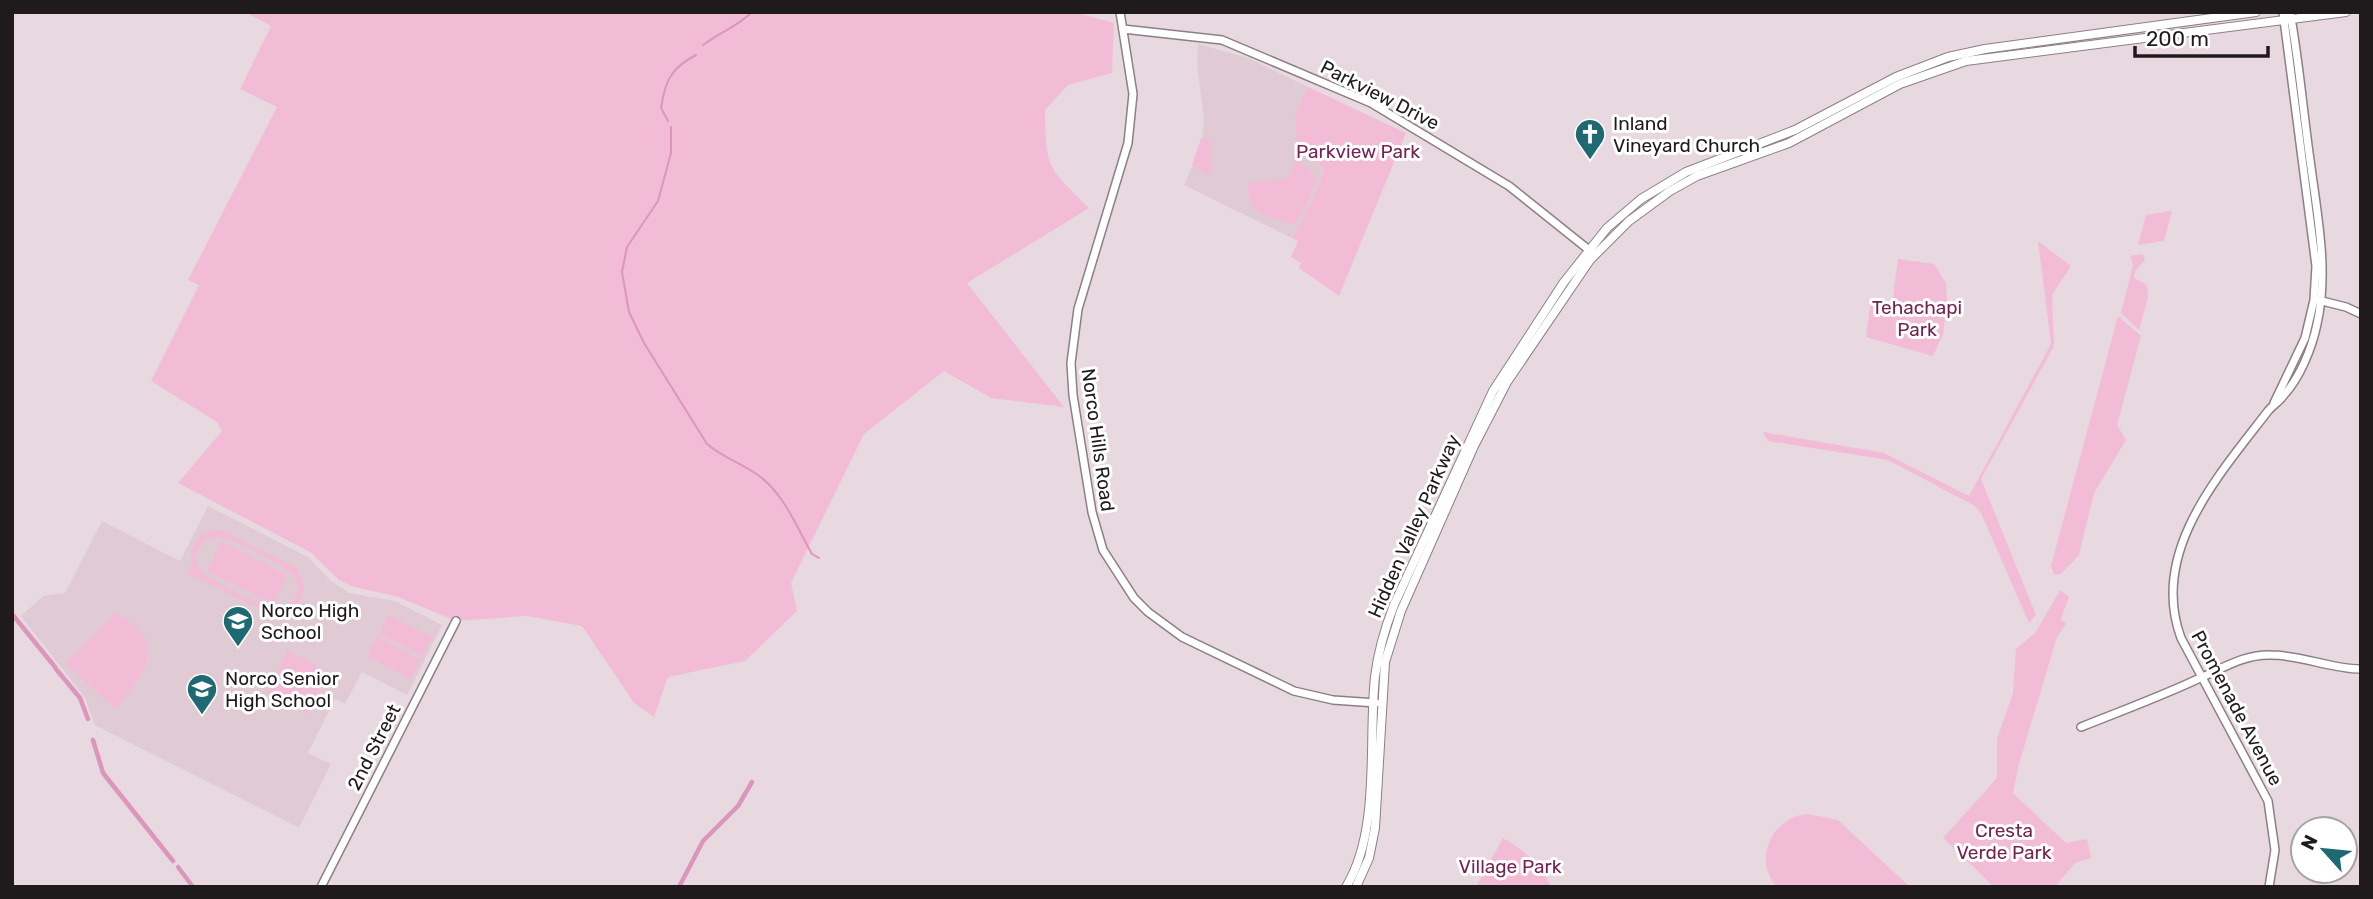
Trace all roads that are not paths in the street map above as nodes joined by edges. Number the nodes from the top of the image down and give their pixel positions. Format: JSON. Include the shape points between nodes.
{"nodes":[{"id":1,"x":1120,"y":12,"type":"edge"},
{"id":2,"x":2256,"y":12,"type":"edge"},
{"id":3,"x":2346,"y":12,"type":"edge"},
{"id":4,"x":2287,"y":16,"type":"edge"},
{"id":5,"x":1123,"y":29,"type":"junction"},
{"id":6,"x":1591,"y":252,"type":"junction"},
{"id":7,"x":2318,"y":300,"type":"junction"},
{"id":8,"x":2361,"y":314,"type":"edge"},
{"id":9,"x":1538,"y":335,"type":"junction"},
{"id":10,"x":1520,"y":347,"type":"junction"},
{"id":11,"x":1507,"y":382,"type":"junction"},
{"id":12,"x":1482,"y":410,"type":"junction"},
{"id":13,"x":1474,"y":446,"type":"junction"},
{"id":14,"x":456,"y":621,"type":"dead end"},
{"id":15,"x":2361,"y":669,"type":"edge"},
{"id":16,"x":2202,"y":678,"type":"junction"},
{"id":17,"x":1376,"y":703,"type":"junction"},
{"id":18,"x":2081,"y":727,"type":"dead end"},
{"id":19,"x":321,"y":887,"type":"edge"},
{"id":20,"x":1346,"y":887,"type":"edge"},
{"id":21,"x":1356,"y":887,"type":"edge"},
{"id":22,"x":2269,"y":887,"type":"edge"}],
"edges":[{"from":1,"to":5,"type":"street","name":"Norco Hills Road"},
{"from":2,"to":6,"type":"main road","via":[[1985,49],[1942,59],[1896,77],[1795,130],[1686,172],[1641,199]]},
{"from":3,"to":4,"type":"main road"},
{"from":4,"to":6,"type":"main road","via":[[1986,57],[1944,68],[1900,84],[1789,144],[1689,180],[1647,206]]},
{"from":4,"to":7,"type":"street","name":"Promenade Avenue"},
{"from":5,"to":6,"type":"street","name":"Parkview Drive","via":[[1222,40],[1371,103],[1506,184]]},
{"from":5,"to":17,"type":"street","name":"Norco Hills Road","via":[[1133,94],[1128,143],[1077,309],[1071,363],[1092,512],[1103,550],[1134,597],[1182,637],[1294,691]]},
{"from":6,"to":9,"type":"main road","name":"Hidden Valley Parkway"},
{"from":6,"to":10,"type":"main road","name":"Hidden Valley Parkway"},
{"from":7,"to":8,"type":"street"},
{"from":7,"to":16,"type":"street","name":"Promenade Avenue","via":[[2312,341],[2298,373],[2195,514],[2179,552],[2174,614]]},
{"from":9,"to":10,"type":"main road"},
{"from":9,"to":11,"type":"main road","name":"Hidden Valley Parkway"},
{"from":10,"to":12,"type":"main road","name":"Hidden Valley Parkway"},
{"from":11,"to":12,"type":"main road"},
{"from":11,"to":13,"type":"main road","name":"Hidden Valley Parkway"},
{"from":12,"to":13,"type":"main road"},
{"from":12,"to":17,"type":"main road","name":"Hidden Valley Parkway","via":[[1388,620],[1379,653]]},
{"from":13,"to":17,"type":"main road","name":"Hidden Valley Parkway","via":[[1395,626]]},
{"from":14,"to":19,"type":"street","name":"2nd Street"},
{"from":15,"to":16,"type":"street","via":[[2269,654],[2226,664]]},
{"from":16,"to":18,"type":"street"},
{"from":16,"to":22,"type":"street","name":"Promenade Avenue","via":[[2268,800],[2275,850]]},
{"from":17,"to":20,"type":"main road","name":"Hidden Valley Parkway","via":[[1366,827],[1361,856]]},
{"from":17,"to":21,"type":"main road","name":"Hidden Valley Parkway","via":[[1375,828]]}]}
